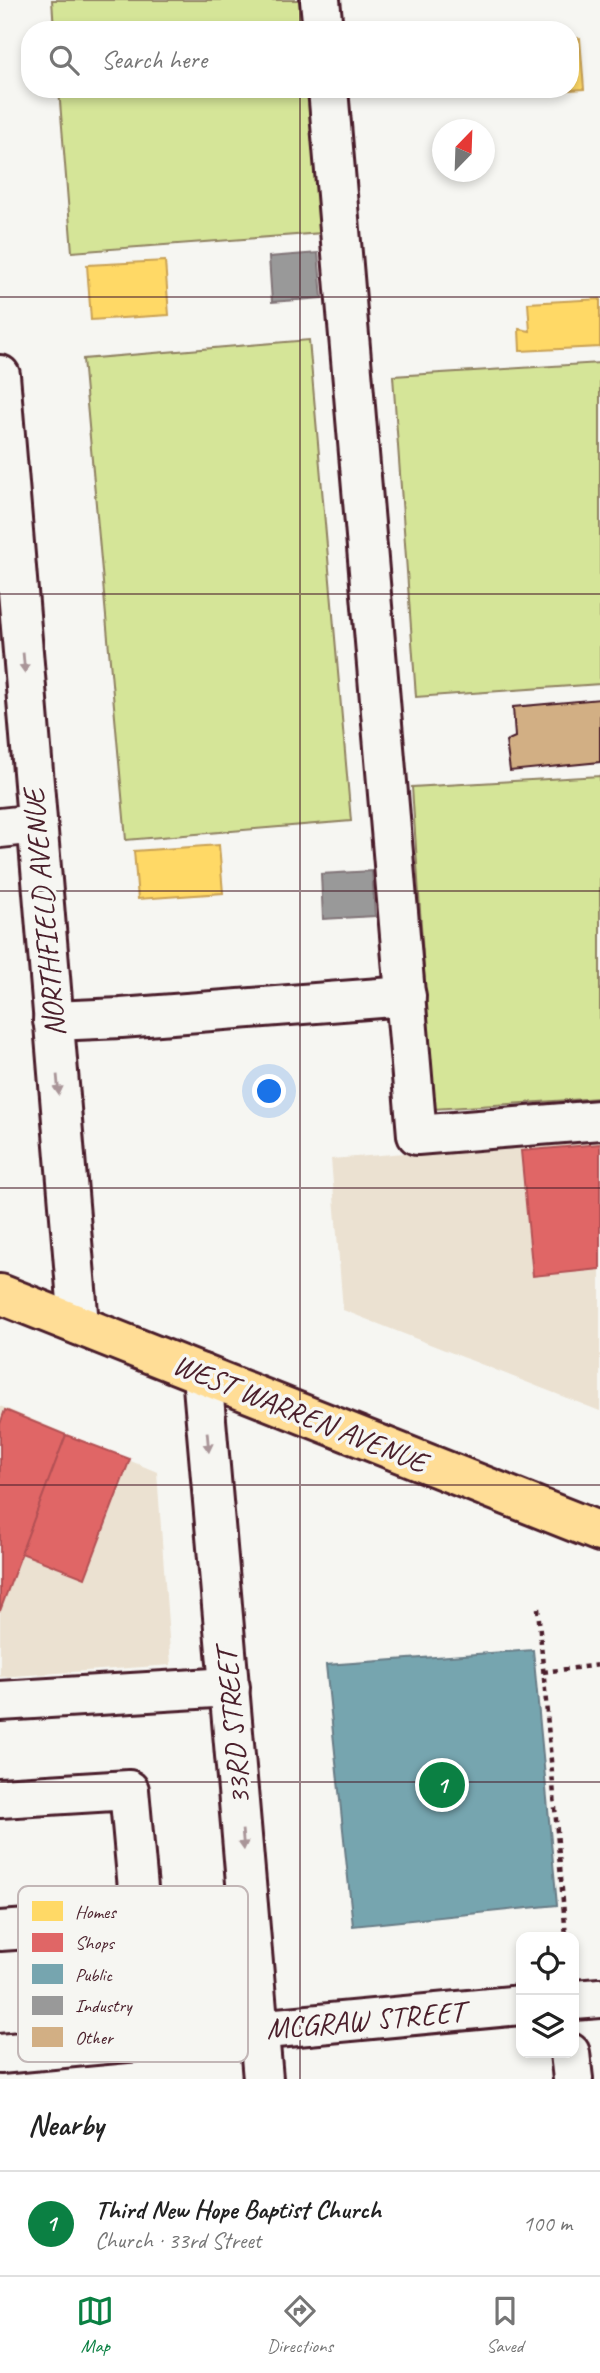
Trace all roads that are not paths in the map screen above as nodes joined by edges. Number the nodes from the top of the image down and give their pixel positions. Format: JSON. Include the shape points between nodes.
{"nodes":[{"id":1,"x":320,"y":0,"type":"edge"},
{"id":2,"x":322,"y":21,"type":"edge"},
{"id":3,"x":329,"y":98,"type":"edge"},
{"id":4,"x":0,"y":375,"type":"edge"},
{"id":5,"x":18,"y":826,"type":"edge"},
{"id":6,"x":406,"y":996,"type":"junction"},
{"id":7,"x":53,"y":1021,"type":"junction"},
{"id":8,"x":600,"y":1120,"type":"edge"},
{"id":9,"x":0,"y":1294,"type":"edge"},
{"id":10,"x":79,"y":1325,"type":"junction"},
{"id":11,"x":202,"y":1374,"type":"junction"},
{"id":12,"x":600,"y":1532,"type":"edge"},
{"id":13,"x":230,"y":1687,"type":"junction"},
{"id":14,"x":0,"y":1701,"type":"edge"},
{"id":15,"x":0,"y":1798,"type":"edge"},
{"id":16,"x":138,"y":1886,"type":"edge"},
{"id":17,"x":246,"y":1886,"type":"edge"},
{"id":18,"x":248,"y":1908,"type":"edge"},
{"id":19,"x":18,"y":1930,"type":"edge"},
{"id":20,"x":0,"y":1931,"type":"edge"},
{"id":21,"x":600,"y":1998,"type":"edge"},
{"id":22,"x":579,"y":2000,"type":"edge"},
{"id":23,"x":516,"y":2005,"type":"edge"},
{"id":24,"x":259,"y":2030,"type":"junction"},
{"id":25,"x":248,"y":2031,"type":"edge"},
{"id":26,"x":18,"y":2052,"type":"edge"},
{"id":27,"x":0,"y":2054,"type":"edge"},
{"id":28,"x":570,"y":2058,"type":"edge"},
{"id":29,"x":263,"y":2079,"type":"edge"},
{"id":30,"x":572,"y":2079,"type":"edge"}],
"edges":[{"from":1,"to":2,"type":"street"},
{"from":3,"to":6,"type":"street"},
{"from":4,"to":5,"type":"street","name":"NORTHFIELD AVENUE","one_way":true},
{"from":5,"to":7,"type":"street","name":"NORTHFIELD AVENUE"},
{"from":6,"to":7,"type":"street"},
{"from":6,"to":8,"type":"street","via":[[417,1135]]},
{"from":7,"to":10,"type":"street","name":"NORTHFIELD AVENUE","one_way":true},
{"from":9,"to":10,"type":"main road","name":"WEST WARREN AVENUE"},
{"from":10,"to":11,"type":"main road","name":"WEST WARREN AVENUE"},
{"from":11,"to":12,"type":"main road","name":"WEST WARREN AVENUE"},
{"from":11,"to":13,"type":"street","name":"33RD STREET","one_way":true},
{"from":13,"to":14,"type":"street"},
{"from":13,"to":17,"type":"street","name":"33RD STREET","one_way":true},
{"from":15,"to":16,"type":"street","via":[[129,1790]]},
{"from":18,"to":24,"type":"street","name":"33RD STREET"},
{"from":19,"to":20,"type":"street"},
{"from":21,"to":22,"type":"street"},
{"from":23,"to":24,"type":"street","name":"MCGRAW STREET"},
{"from":24,"to":25,"type":"street","name":"MCGRAW STREET"},
{"from":24,"to":29,"type":"street","name":"33RD STREET"},
{"from":26,"to":27,"type":"street","name":"MCGRAW STREET"},
{"from":28,"to":30,"type":"street"}]}
